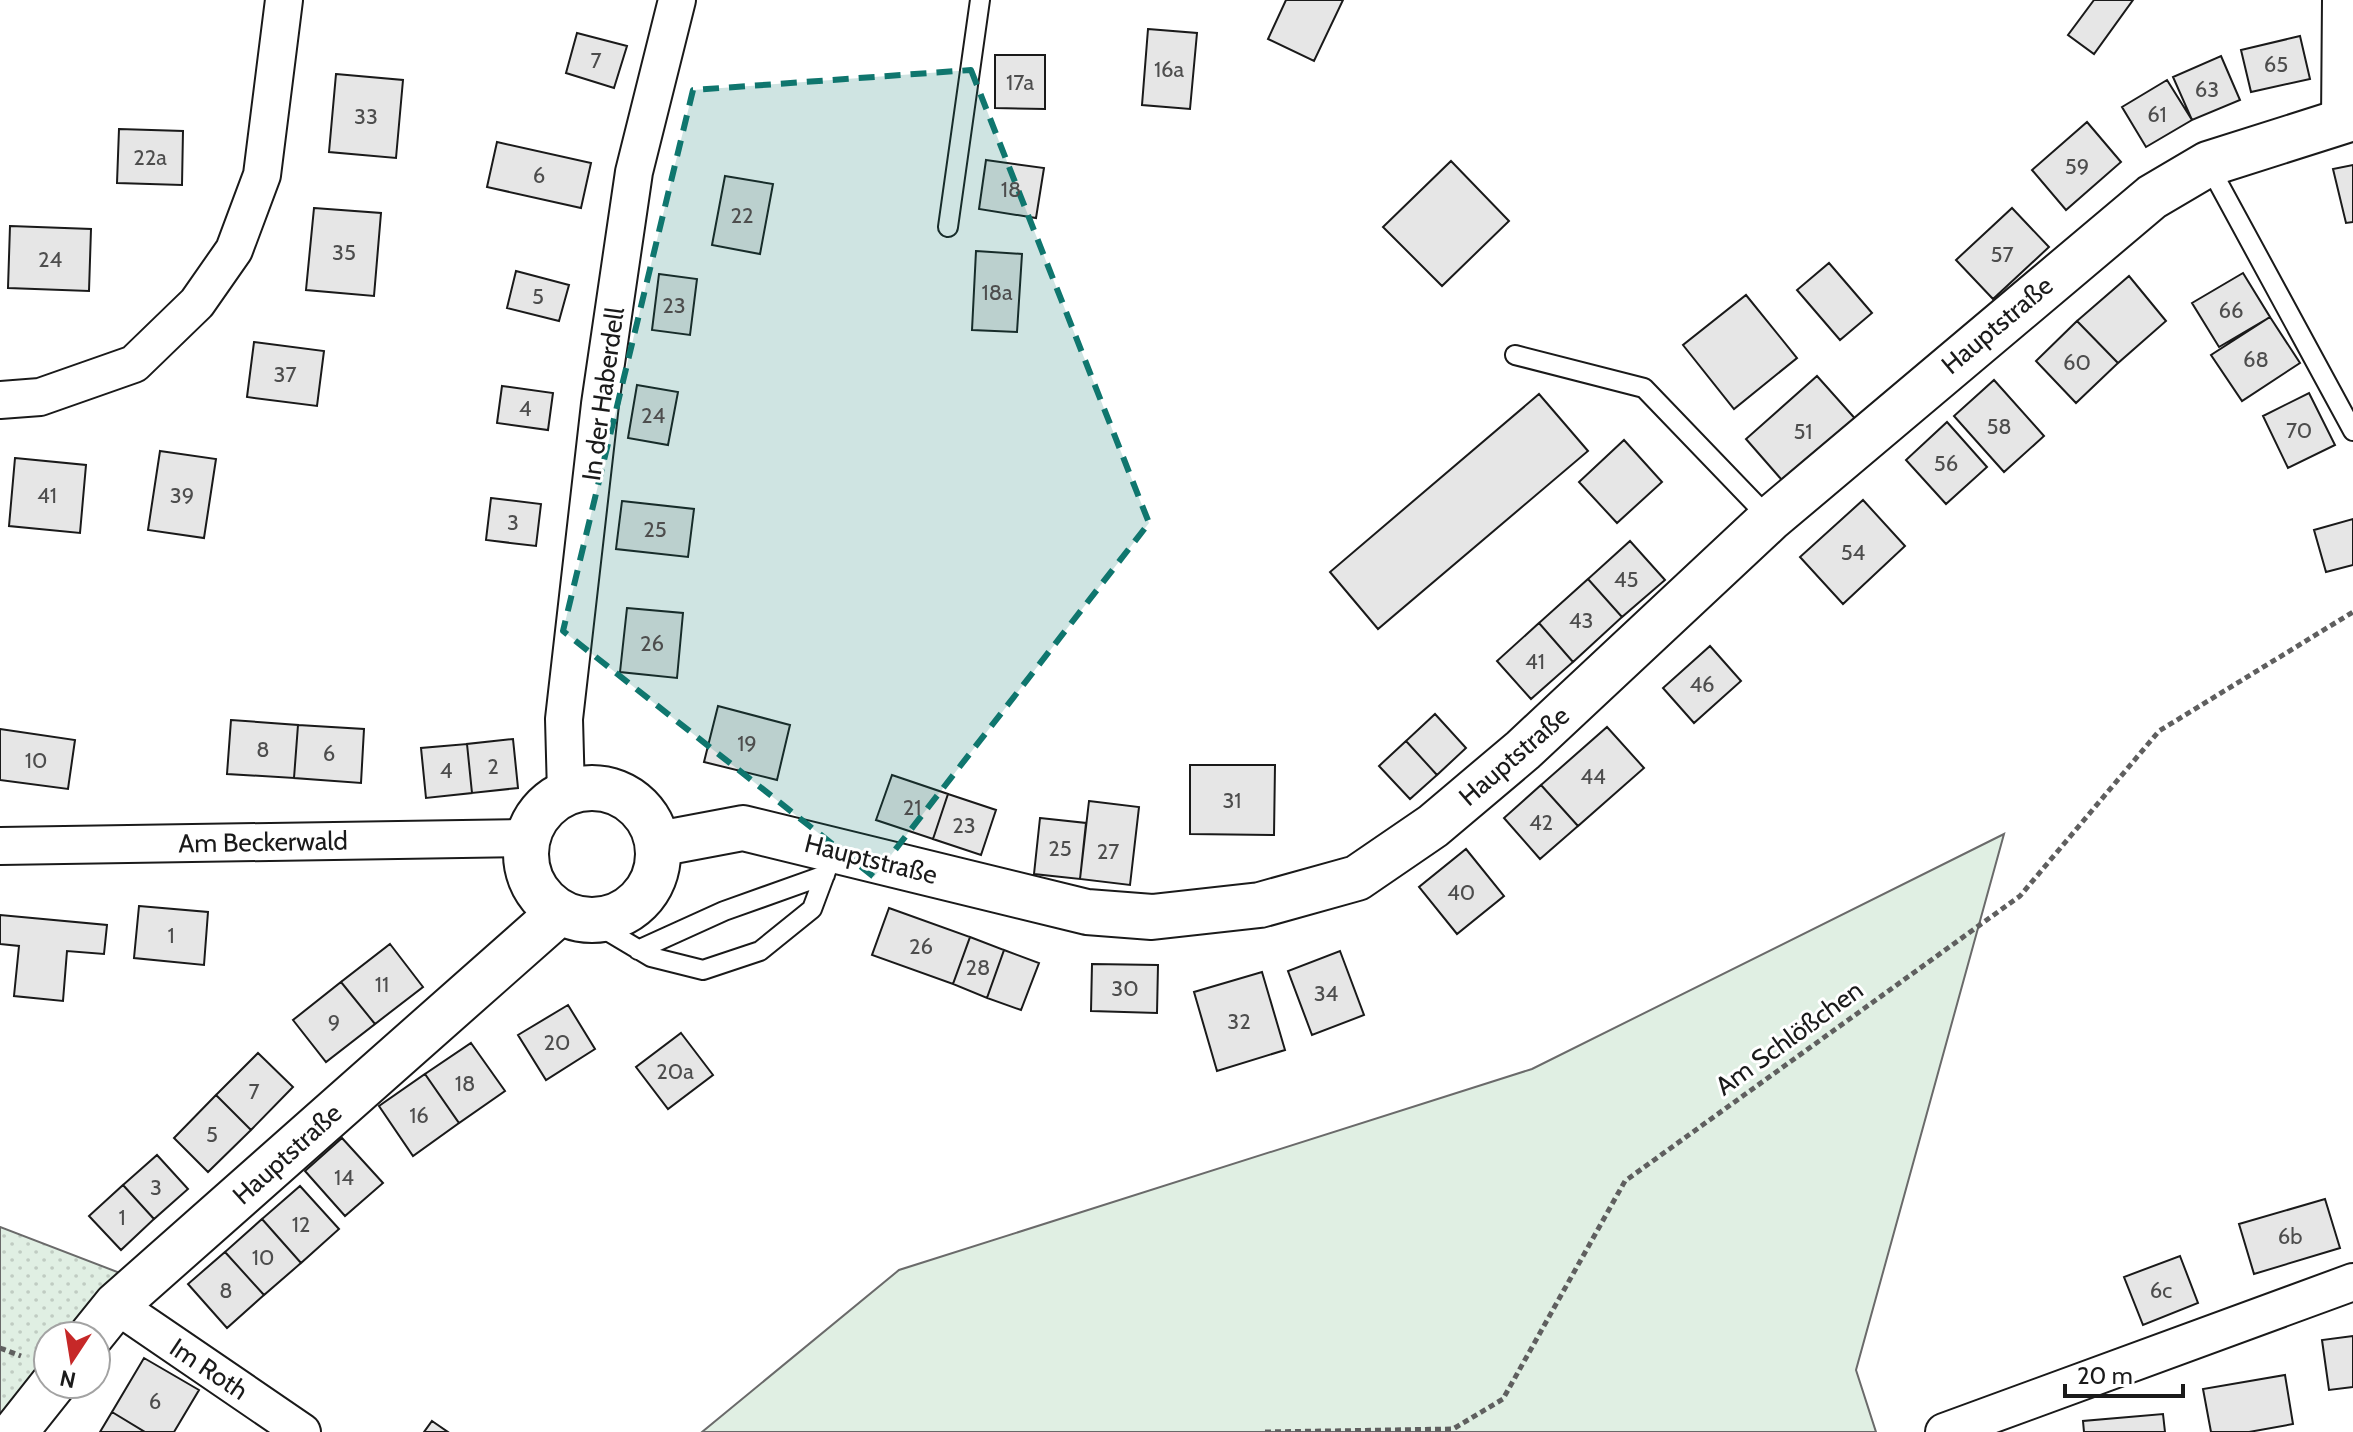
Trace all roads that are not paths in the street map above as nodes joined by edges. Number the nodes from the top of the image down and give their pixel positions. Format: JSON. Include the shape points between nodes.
{"nodes":[{"id":1,"x":284,"y":0,"type":"edge"},
{"id":2,"x":677,"y":0,"type":"edge"},
{"id":3,"x":980,"y":0,"type":"edge"},
{"id":4,"x":2341,"y":0,"type":"edge"},
{"id":5,"x":2347,"y":120,"type":"edge"},
{"id":6,"x":2208,"y":164,"type":"junction"},
{"id":7,"x":948,"y":227,"type":"dead end"},
{"id":8,"x":1515,"y":355,"type":"dead end"},
{"id":9,"x":0,"y":400,"type":"edge"},
{"id":10,"x":2353,"y":431,"type":"edge"},
{"id":11,"x":1770,"y":519,"type":"junction"},
{"id":12,"x":566,"y":793,"type":"junction"},
{"id":13,"x":527,"y":838,"type":"junction"},
{"id":14,"x":658,"y":844,"type":"junction"},
{"id":15,"x":0,"y":846,"type":"edge"},
{"id":16,"x":830,"y":862,"type":"junction"},
{"id":17,"x":574,"y":916,"type":"junction"},
{"id":18,"x":638,"y":950,"type":"junction"},
{"id":19,"x":2353,"y":1282,"type":"edge"},
{"id":20,"x":105,"y":1320,"type":"edge"},
{"id":21,"x":112,"y":1325,"type":"edge"},
{"id":22,"x":40,"y":1400,"type":"edge"},
{"id":23,"x":15,"y":1432,"type":"edge"},
{"id":24,"x":302,"y":1432,"type":"edge"},
{"id":25,"x":1944,"y":1432,"type":"edge"}],
"edges":[{"from":1,"to":9,"type":"street","via":[[262,175],[234,250],[197,303],[134,364],[40,397]]},
{"from":2,"to":12,"type":"street","name":"In der Haberdell","via":[[634,172],[600,404],[564,719]]},
{"from":3,"to":7,"type":"lane"},
{"from":4,"to":5,"type":"street"},
{"from":5,"to":6,"type":"street","name":"Hauptstraße"},
{"from":6,"to":10,"type":"lane"},
{"from":6,"to":11,"type":"street","name":"Hauptstraße","via":[[2152,197]]},
{"from":8,"to":11,"type":"lane","via":[[1644,388]]},
{"from":11,"to":16,"type":"street","name":"Hauptstraße","via":[[1523,750],[1433,826],[1357,878],[1260,905],[1152,917],[1087,912]]},
{"from":12,"to":13,"type":"street","via":[[548,803]]},
{"from":12,"to":14,"type":"street","via":[[606,789],[625,796],[641,808]]},
{"from":13,"to":15,"type":"street","name":"Am Beckerwald"},
{"from":13,"to":17,"type":"street","via":[[530,881],[542,898]]},
{"from":14,"to":16,"type":"street","name":"Hauptstraße","via":[[743,828]]},
{"from":14,"to":17,"type":"street","name":"Hauptstraße","via":[[652,882],[641,899],[617,915]]},
{"from":16,"to":18,"type":"lane"},
{"from":16,"to":18,"type":"lane","via":[[812,909],[760,951],[703,970]]},
{"from":17,"to":18,"type":"lane"},
{"from":17,"to":20,"type":"street","name":"Hauptstraße"},
{"from":19,"to":25,"type":"street"},
{"from":21,"to":24,"type":"street","name":"Im Roth"},
{"from":22,"to":23,"type":"street"}]}
